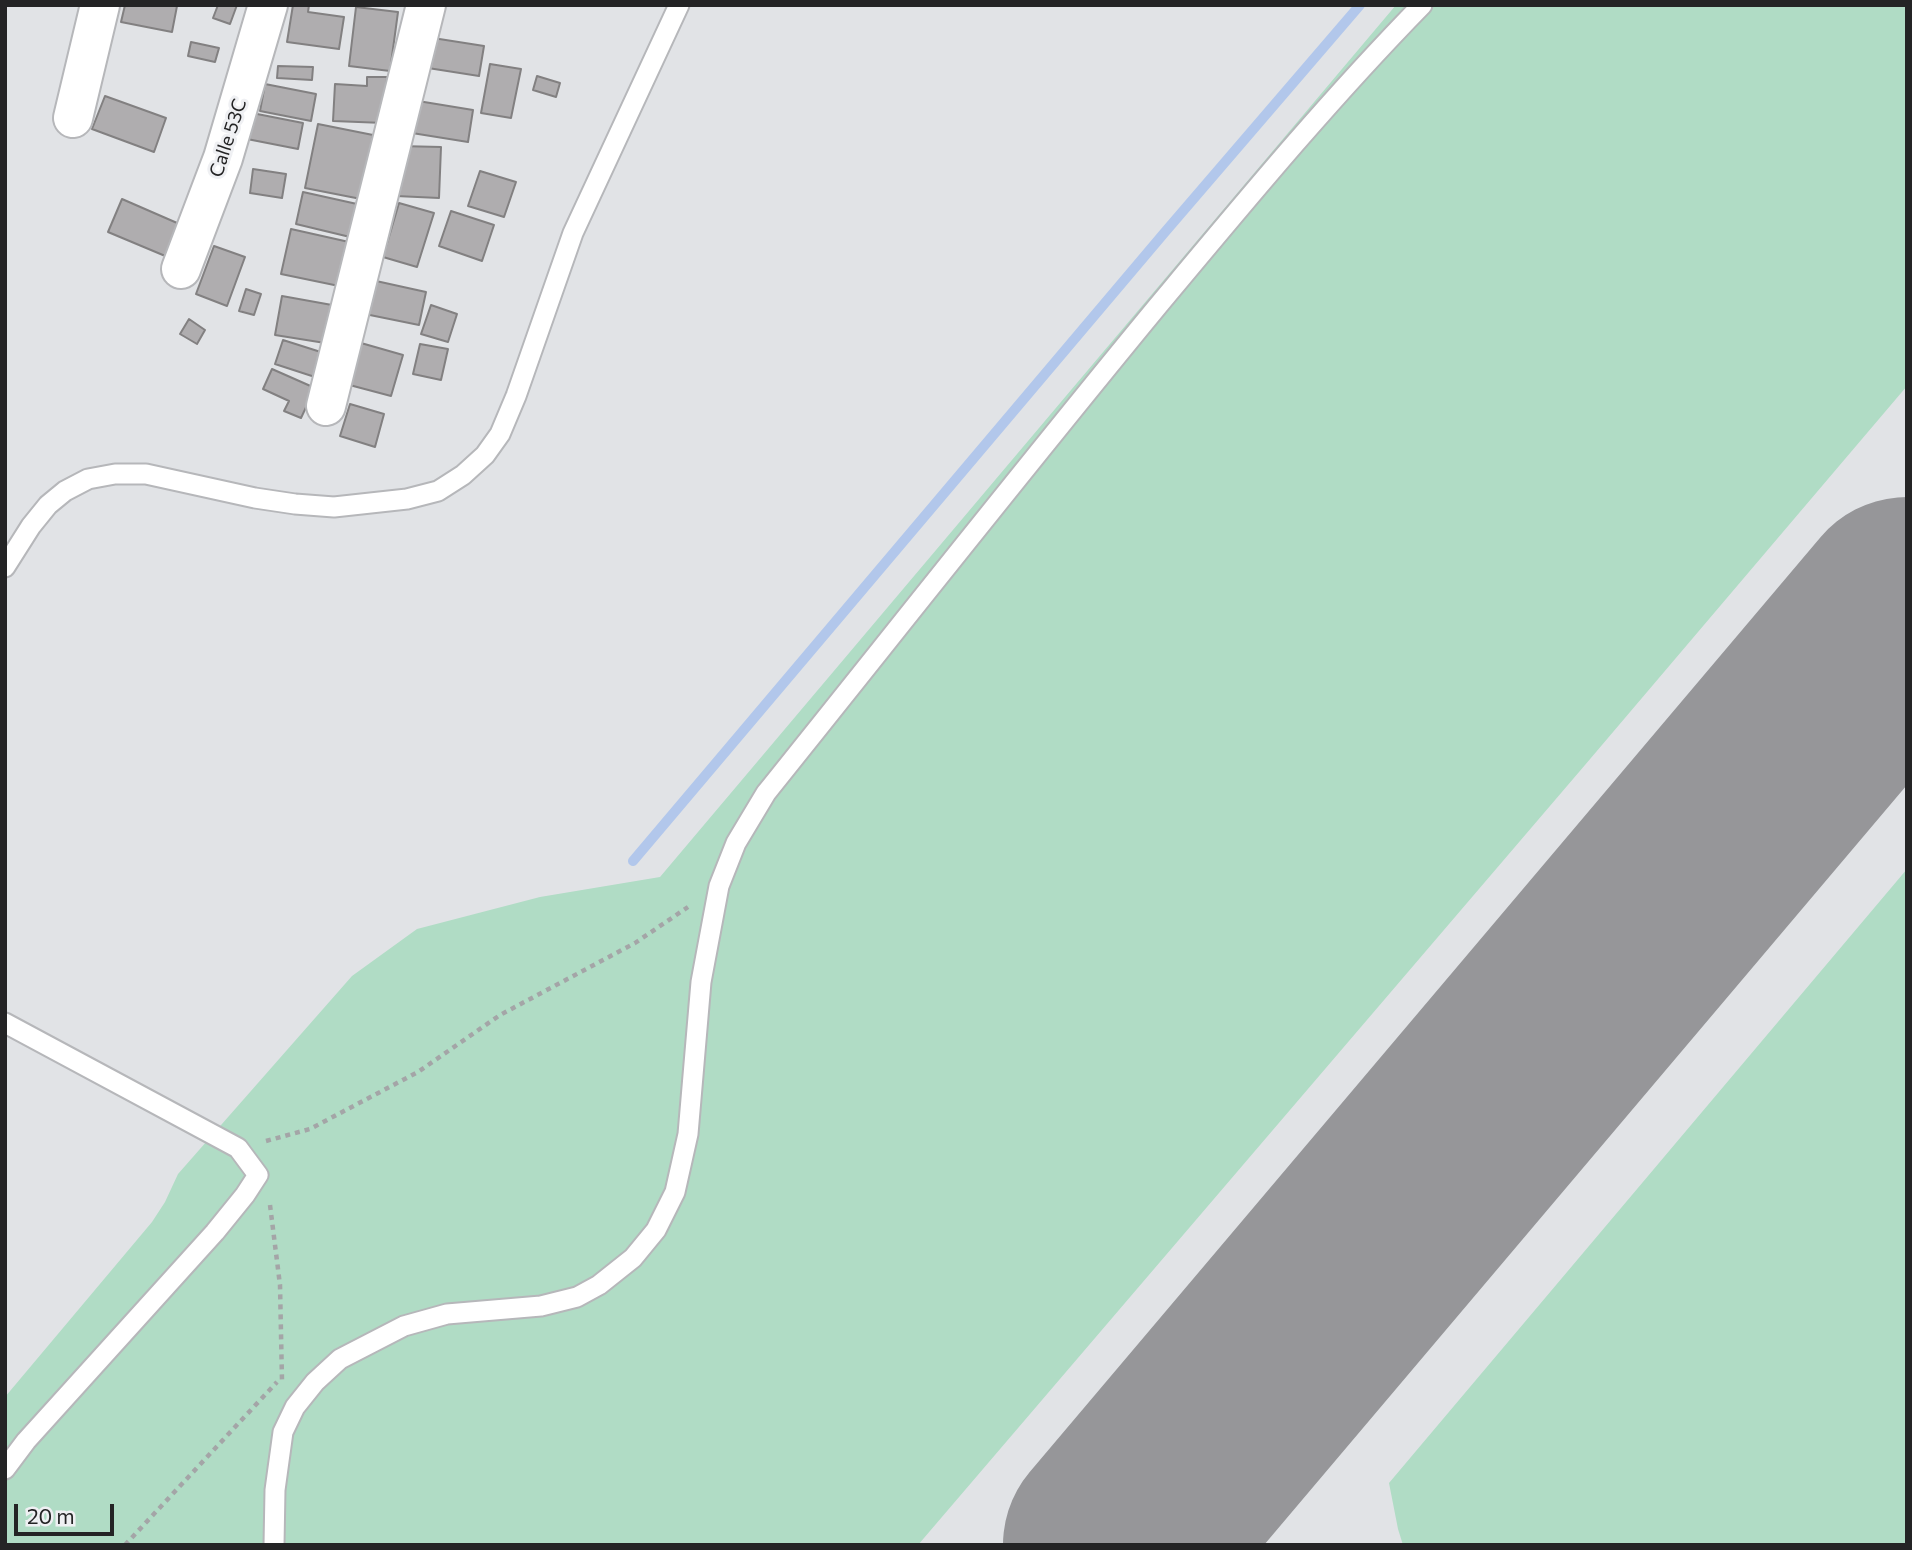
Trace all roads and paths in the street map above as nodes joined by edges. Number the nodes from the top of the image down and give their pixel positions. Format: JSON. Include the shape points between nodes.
{"nodes":[{"id":1,"x":100,"y":5,"type":"edge"},
{"id":2,"x":268,"y":5,"type":"edge"},
{"id":3,"x":426,"y":5,"type":"edge"},
{"id":4,"x":679,"y":5,"type":"edge"},
{"id":5,"x":1422,"y":5,"type":"edge"},
{"id":6,"x":73,"y":118,"type":"dead end"},
{"id":7,"x":181,"y":270,"type":"dead end"},
{"id":8,"x":326,"y":406,"type":"dead end"},
{"id":9,"x":5,"y":567,"type":"edge"},
{"id":10,"x":719,"y":886,"type":"junction"},
{"id":11,"x":5,"y":1023,"type":"edge"},
{"id":12,"x":238,"y":1149,"type":"junction"},
{"id":13,"x":258,"y":1175,"type":"junction"},
{"id":14,"x":282,"y":1377,"type":"junction"},
{"id":15,"x":283,"y":1432,"type":"junction"},
{"id":16,"x":5,"y":1469,"type":"edge"},
{"id":17,"x":125,"y":1545,"type":"edge"},
{"id":18,"x":274,"y":1545,"type":"edge"}],
"edges":[{"from":1,"to":6,"type":"street"},
{"from":2,"to":7,"type":"street","name":"Calle 53C","via":[[223,158]]},
{"from":3,"to":8,"type":"street"},
{"from":4,"to":9,"type":"lane","via":[[573,233],[500,434],[463,475],[438,491],[407,499],[334,507],[255,498],[146,474],[88,479],[48,505]]},
{"from":5,"to":10,"type":"lane","via":[[1282,157],[792,760],[736,843]]},
{"from":10,"to":12,"type":"path","via":[[635,943],[500,1014],[418,1072],[310,1129]]},
{"from":10,"to":15,"type":"lane","via":[[701,982],[688,1134],[675,1192],[656,1230],[633,1258],[577,1297],[541,1306],[447,1314],[404,1326],[340,1359],[295,1407]]},
{"from":11,"to":12,"type":"lane"},
{"from":12,"to":13,"type":"lane"},
{"from":13,"to":14,"type":"path","via":[[267,1191],[274,1230]]},
{"from":13,"to":16,"type":"lane","via":[[215,1232]]},
{"from":14,"to":15,"type":"path"},
{"from":14,"to":17,"type":"path"},
{"from":15,"to":18,"type":"lane"}]}
